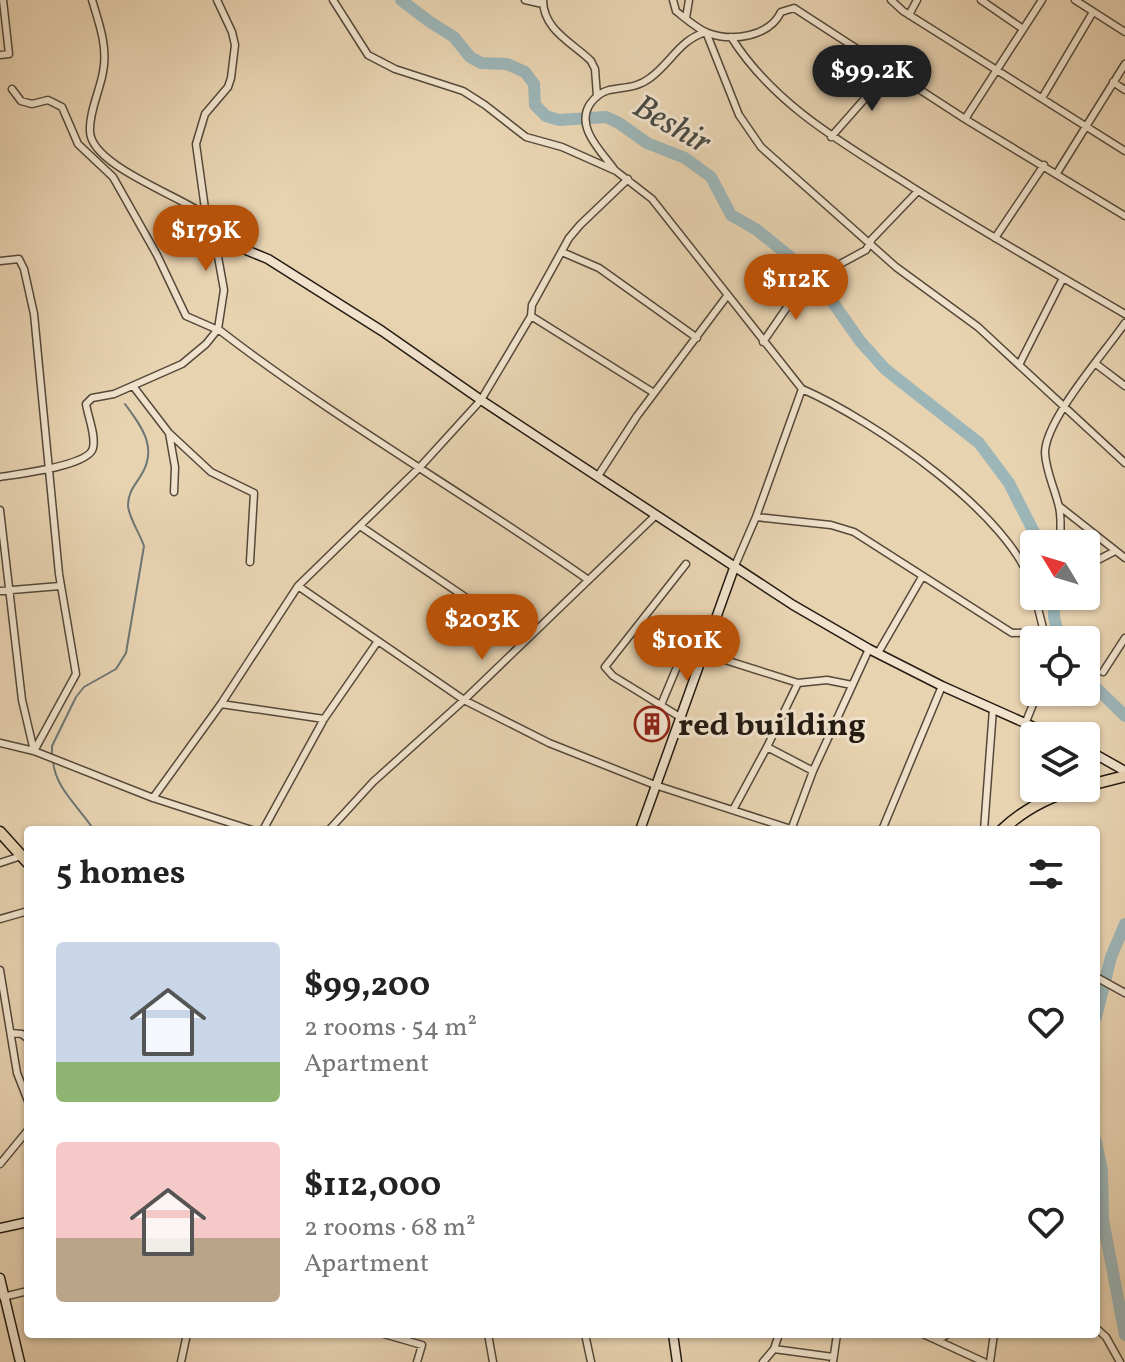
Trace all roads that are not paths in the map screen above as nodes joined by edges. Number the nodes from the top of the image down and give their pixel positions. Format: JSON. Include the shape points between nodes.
{"nodes":[{"id":1,"x":3,"y":0,"type":"edge"},
{"id":2,"x":92,"y":0,"type":"edge"},
{"id":3,"x":217,"y":0,"type":"edge"},
{"id":4,"x":333,"y":0,"type":"edge"},
{"id":5,"x":525,"y":0,"type":"edge"},
{"id":6,"x":673,"y":0,"type":"edge"},
{"id":7,"x":689,"y":0,"type":"edge"},
{"id":8,"x":891,"y":0,"type":"edge"},
{"id":9,"x":917,"y":0,"type":"edge"},
{"id":10,"x":981,"y":0,"type":"edge"},
{"id":11,"x":1042,"y":0,"type":"edge"},
{"id":12,"x":1075,"y":0,"type":"edge"},
{"id":13,"x":543,"y":2,"type":"edge"},
{"id":14,"x":1093,"y":12,"type":"junction"},
{"id":15,"x":909,"y":15,"type":"junction"},
{"id":16,"x":686,"y":18,"type":"junction"},
{"id":17,"x":1023,"y":29,"type":"junction"},
{"id":18,"x":706,"y":32,"type":"junction"},
{"id":19,"x":1125,"y":32,"type":"edge"},
{"id":20,"x":731,"y":37,"type":"junction"},
{"id":21,"x":0,"y":55,"type":"edge"},
{"id":22,"x":1125,"y":64,"type":"edge"},
{"id":23,"x":890,"y":70,"type":"junction"},
{"id":24,"x":995,"y":70,"type":"junction"},
{"id":25,"x":1113,"y":82,"type":"junction"},
{"id":26,"x":12,"y":89,"type":"dead end"},
{"id":27,"x":1125,"y":90,"type":"edge"},
{"id":28,"x":597,"y":96,"type":"junction"},
{"id":29,"x":1042,"y":98,"type":"junction"},
{"id":30,"x":965,"y":119,"type":"junction"},
{"id":31,"x":1087,"y":127,"type":"junction"},
{"id":32,"x":831,"y":137,"type":"junction"},
{"id":33,"x":1125,"y":151,"type":"edge"},
{"id":34,"x":1044,"y":165,"type":"junction"},
{"id":35,"x":616,"y":171,"type":"junction"},
{"id":36,"x":1057,"y":173,"type":"junction"},
{"id":37,"x":628,"y":179,"type":"junction"},
{"id":38,"x":918,"y":191,"type":"junction"},
{"id":39,"x":206,"y":216,"type":"junction"},
{"id":40,"x":1125,"y":216,"type":"edge"},
{"id":41,"x":995,"y":238,"type":"junction"},
{"id":42,"x":229,"y":243,"type":"joint"},
{"id":43,"x":869,"y":243,"type":"junction"},
{"id":44,"x":562,"y":252,"type":"junction"},
{"id":45,"x":0,"y":261,"type":"edge"},
{"id":46,"x":1063,"y":278,"type":"junction"},
{"id":47,"x":727,"y":296,"type":"junction"},
{"id":48,"x":1125,"y":314,"type":"edge"},
{"id":49,"x":531,"y":316,"type":"junction"},
{"id":50,"x":1125,"y":323,"type":"edge"},
{"id":51,"x":218,"y":330,"type":"junction"},
{"id":52,"x":697,"y":338,"type":"junction"},
{"id":53,"x":763,"y":342,"type":"junction"},
{"id":54,"x":1020,"y":363,"type":"junction"},
{"id":55,"x":1096,"y":364,"type":"junction"},
{"id":56,"x":133,"y":386,"type":"junction"},
{"id":57,"x":1125,"y":386,"type":"edge"},
{"id":58,"x":802,"y":389,"type":"junction"},
{"id":59,"x":654,"y":393,"type":"junction"},
{"id":60,"x":481,"y":400,"type":"junction"},
{"id":61,"x":1063,"y":408,"type":"junction"},
{"id":62,"x":169,"y":433,"type":"junction"},
{"id":63,"x":1125,"y":463,"type":"edge"},
{"id":64,"x":420,"y":467,"type":"junction"},
{"id":65,"x":48,"y":469,"type":"junction"},
{"id":66,"x":598,"y":476,"type":"junction"},
{"id":67,"x":0,"y":477,"type":"edge"},
{"id":68,"x":174,"y":492,"type":"dead end"},
{"id":69,"x":1059,"y":505,"type":"junction"},
{"id":70,"x":0,"y":510,"type":"edge"},
{"id":71,"x":656,"y":515,"type":"junction"},
{"id":72,"x":756,"y":517,"type":"junction"},
{"id":73,"x":360,"y":526,"type":"junction"},
{"id":74,"x":1061,"y":530,"type":"edge"},
{"id":75,"x":1115,"y":551,"type":"junction"},
{"id":76,"x":1125,"y":558,"type":"edge"},
{"id":77,"x":1020,"y":559,"type":"edge"},
{"id":78,"x":1100,"y":559,"type":"edge"},
{"id":79,"x":250,"y":562,"type":"dead end"},
{"id":80,"x":686,"y":564,"type":"dead end"},
{"id":81,"x":734,"y":568,"type":"junction"},
{"id":82,"x":922,"y":577,"type":"junction"},
{"id":83,"x":587,"y":579,"type":"junction"},
{"id":84,"x":60,"y":586,"type":"junction"},
{"id":85,"x":298,"y":586,"type":"junction"},
{"id":86,"x":4,"y":591,"type":"edge"},
{"id":87,"x":1020,"y":634,"type":"edge"},
{"id":88,"x":1125,"y":638,"type":"edge"},
{"id":89,"x":527,"y":639,"type":"junction"},
{"id":90,"x":378,"y":641,"type":"junction"},
{"id":91,"x":684,"y":650,"type":"dead end"},
{"id":92,"x":873,"y":651,"type":"junction"},
{"id":93,"x":703,"y":653,"type":"junction"},
{"id":94,"x":1103,"y":672,"type":"dead end"},
{"id":95,"x":798,"y":683,"type":"junction"},
{"id":96,"x":852,"y":685,"type":"junction"},
{"id":97,"x":942,"y":686,"type":"junction"},
{"id":98,"x":464,"y":700,"type":"junction"},
{"id":99,"x":221,"y":704,"type":"junction"},
{"id":100,"x":661,"y":705,"type":"junction"},
{"id":101,"x":993,"y":709,"type":"junction"},
{"id":102,"x":680,"y":717,"type":"junction"},
{"id":103,"x":324,"y":719,"type":"junction"},
{"id":104,"x":1021,"y":722,"type":"edge"},
{"id":105,"x":0,"y":743,"type":"edge"},
{"id":106,"x":767,"y":747,"type":"junction"},
{"id":107,"x":34,"y":751,"type":"junction"},
{"id":108,"x":1100,"y":758,"type":"edge"},
{"id":109,"x":813,"y":771,"type":"junction"},
{"id":110,"x":1125,"y":773,"type":"edge"},
{"id":111,"x":1100,"y":781,"type":"edge"},
{"id":112,"x":655,"y":785,"type":"junction"},
{"id":113,"x":153,"y":798,"type":"junction"},
{"id":114,"x":1041,"y":802,"type":"edge"},
{"id":115,"x":733,"y":810,"type":"junction"},
{"id":116,"x":240,"y":826,"type":"edge"},
{"id":117,"x":265,"y":826,"type":"edge"},
{"id":118,"x":333,"y":826,"type":"edge"},
{"id":119,"x":641,"y":826,"type":"edge"},
{"id":120,"x":780,"y":826,"type":"edge"},
{"id":121,"x":793,"y":826,"type":"edge"},
{"id":122,"x":884,"y":826,"type":"edge"},
{"id":123,"x":984,"y":826,"type":"edge"},
{"id":124,"x":1006,"y":826,"type":"edge"},
{"id":125,"x":0,"y":832,"type":"edge"},
{"id":126,"x":24,"y":860,"type":"edge"},
{"id":127,"x":0,"y":863,"type":"edge"},
{"id":128,"x":24,"y":912,"type":"edge"},
{"id":129,"x":0,"y":919,"type":"edge"},
{"id":130,"x":0,"y":970,"type":"edge"},
{"id":131,"x":1100,"y":979,"type":"edge"},
{"id":132,"x":1125,"y":993,"type":"edge"},
{"id":133,"x":11,"y":1033,"type":"junction"},
{"id":134,"x":24,"y":1037,"type":"edge"},
{"id":135,"x":24,"y":1091,"type":"edge"},
{"id":136,"x":24,"y":1135,"type":"edge"},
{"id":137,"x":18,"y":1142,"type":"junction"},
{"id":138,"x":24,"y":1142,"type":"edge"},
{"id":139,"x":0,"y":1164,"type":"edge"},
{"id":140,"x":24,"y":1223,"type":"edge"},
{"id":141,"x":0,"y":1228,"type":"edge"},
{"id":142,"x":0,"y":1278,"type":"edge"},
{"id":143,"x":24,"y":1292,"type":"edge"},
{"id":144,"x":3,"y":1297,"type":"junction"},
{"id":145,"x":1100,"y":1332,"type":"edge"},
{"id":146,"x":186,"y":1338,"type":"edge"},
{"id":147,"x":398,"y":1338,"type":"edge"},
{"id":148,"x":489,"y":1338,"type":"edge"},
{"id":149,"x":586,"y":1338,"type":"edge"},
{"id":150,"x":674,"y":1338,"type":"edge"},
{"id":151,"x":778,"y":1338,"type":"edge"},
{"id":152,"x":836,"y":1338,"type":"edge"},
{"id":153,"x":933,"y":1338,"type":"edge"},
{"id":154,"x":941,"y":1338,"type":"edge"},
{"id":155,"x":993,"y":1338,"type":"edge"},
{"id":156,"x":938,"y":1340,"type":"junction"},
{"id":157,"x":774,"y":1349,"type":"junction"},
{"id":158,"x":833,"y":1360,"type":"edge"},
{"id":159,"x":20,"y":1362,"type":"edge"},
{"id":160,"x":181,"y":1362,"type":"edge"},
{"id":161,"x":417,"y":1362,"type":"edge"},
{"id":162,"x":493,"y":1362,"type":"edge"},
{"id":163,"x":591,"y":1362,"type":"edge"},
{"id":164,"x":677,"y":1362,"type":"edge"},
{"id":165,"x":763,"y":1362,"type":"edge"},
{"id":166,"x":987,"y":1362,"type":"edge"},
{"id":167,"x":1120,"y":1362,"type":"edge"}],
"edges":[{"from":1,"to":21,"type":"street","via":[[9,54]]},
{"from":2,"to":39,"type":"street","via":[[105,53],[92,141],[119,167]]},
{"from":3,"to":39,"type":"street","via":[[235,45],[228,87],[205,114],[196,144]]},
{"from":4,"to":35,"type":"street","via":[[368,55],[463,91],[526,137]]},
{"from":5,"to":13,"type":"street"},
{"from":6,"to":16,"type":"street","via":[[676,11]]},
{"from":7,"to":16,"type":"street"},
{"from":8,"to":15,"type":"street"},
{"from":9,"to":15,"type":"street"},
{"from":10,"to":17,"type":"street"},
{"from":11,"to":17,"type":"street"},
{"from":12,"to":14,"type":"street"},
{"from":13,"to":28,"type":"street","via":[[550,25],[591,61]]},
{"from":14,"to":19,"type":"street"},
{"from":14,"to":29,"type":"street"},
{"from":15,"to":24,"type":"street"},
{"from":16,"to":18,"type":"street"},
{"from":17,"to":24,"type":"street"},
{"from":18,"to":20,"type":"street"},
{"from":18,"to":28,"type":"street","via":[[692,36],[639,85]]},
{"from":18,"to":43,"type":"street","via":[[739,115],[761,147]]},
{"from":20,"to":23,"type":"street","via":[[771,27],[781,12],[794,8]]},
{"from":20,"to":32,"type":"street","via":[[765,83]]},
{"from":22,"to":25,"type":"street"},
{"from":23,"to":30,"type":"street"},
{"from":23,"to":32,"type":"street"},
{"from":24,"to":29,"type":"street"},
{"from":24,"to":30,"type":"street"},
{"from":25,"to":27,"type":"street"},
{"from":25,"to":31,"type":"street"},
{"from":26,"to":51,"type":"street","via":[[21,101],[48,100],[62,107],[78,144],[113,177],[186,316]]},
{"from":28,"to":35,"type":"street","via":[[587,108],[586,127]]},
{"from":29,"to":31,"type":"street"},
{"from":30,"to":34,"type":"street"},
{"from":31,"to":33,"type":"street"},
{"from":31,"to":36,"type":"street"},
{"from":32,"to":38,"type":"street"},
{"from":34,"to":36,"type":"street"},
{"from":34,"to":41,"type":"street"},
{"from":35,"to":37,"type":"street"},
{"from":36,"to":40,"type":"street"},
{"from":37,"to":44,"type":"street","via":[[580,225]]},
{"from":37,"to":47,"type":"street","via":[[652,199]]},
{"from":38,"to":41,"type":"street"},
{"from":38,"to":43,"type":"street"},
{"from":39,"to":42,"type":"street"},
{"from":39,"to":51,"type":"street","via":[[224,290]]},
{"from":41,"to":46,"type":"street"},
{"from":42,"to":60,"type":"main road","via":[[268,259]]},
{"from":43,"to":53,"type":"street","via":[[866,250],[803,284]]},
{"from":43,"to":54,"type":"street"},
{"from":44,"to":49,"type":"street"},
{"from":44,"to":52,"type":"street","via":[[599,268]]},
{"from":45,"to":65,"type":"street","via":[[19,259],[24,269],[34,314]]},
{"from":46,"to":48,"type":"street"},
{"from":46,"to":54,"type":"street"},
{"from":47,"to":52,"type":"street"},
{"from":47,"to":53,"type":"street"},
{"from":49,"to":59,"type":"street"},
{"from":49,"to":60,"type":"street"},
{"from":50,"to":55,"type":"street"},
{"from":51,"to":56,"type":"street","via":[[182,364]]},
{"from":51,"to":64,"type":"street"},
{"from":52,"to":59,"type":"street"},
{"from":53,"to":58,"type":"street"},
{"from":54,"to":61,"type":"street"},
{"from":55,"to":57,"type":"street"},
{"from":55,"to":61,"type":"street"},
{"from":56,"to":62,"type":"street"},
{"from":56,"to":65,"type":"street","via":[[92,398],[86,404],[93,434],[90,454]]},
{"from":58,"to":72,"type":"street"},
{"from":58,"to":77,"type":"street","via":[[896,443],[951,486]]},
{"from":59,"to":66,"type":"street"},
{"from":60,"to":64,"type":"street"},
{"from":60,"to":66,"type":"main road"},
{"from":61,"to":63,"type":"street"},
{"from":61,"to":69,"type":"street","via":[[1045,454]]},
{"from":62,"to":68,"type":"street"},
{"from":62,"to":79,"type":"street","via":[[211,472],[254,493]]},
{"from":64,"to":73,"type":"street"},
{"from":64,"to":83,"type":"street"},
{"from":65,"to":67,"type":"street"},
{"from":65,"to":84,"type":"street"},
{"from":66,"to":71,"type":"main road"},
{"from":69,"to":74,"type":"street"},
{"from":69,"to":75,"type":"street"},
{"from":70,"to":86,"type":"street"},
{"from":71,"to":81,"type":"main road"},
{"from":71,"to":83,"type":"street"},
{"from":72,"to":81,"type":"street"},
{"from":72,"to":82,"type":"street","via":[[854,532]]},
{"from":73,"to":85,"type":"street"},
{"from":73,"to":89,"type":"street"},
{"from":75,"to":76,"type":"street"},
{"from":75,"to":78,"type":"street"},
{"from":80,"to":100,"type":"street","via":[[605,663],[606,670]]},
{"from":81,"to":92,"type":"main road"},
{"from":81,"to":93,"type":"main road"},
{"from":82,"to":87,"type":"street"},
{"from":82,"to":92,"type":"street"},
{"from":83,"to":89,"type":"street"},
{"from":84,"to":86,"type":"street"},
{"from":84,"to":107,"type":"street","via":[[76,674]]},
{"from":85,"to":90,"type":"street"},
{"from":85,"to":99,"type":"street"},
{"from":86,"to":107,"type":"street"},
{"from":88,"to":94,"type":"street"},
{"from":89,"to":98,"type":"street"},
{"from":90,"to":98,"type":"street"},
{"from":90,"to":103,"type":"street"},
{"from":91,"to":100,"type":"street"},
{"from":92,"to":96,"type":"street"},
{"from":92,"to":97,"type":"main road"},
{"from":93,"to":95,"type":"street"},
{"from":93,"to":102,"type":"main road"},
{"from":95,"to":96,"type":"street","via":[[827,680]]},
{"from":95,"to":106,"type":"street"},
{"from":96,"to":109,"type":"street"},
{"from":97,"to":101,"type":"main road"},
{"from":97,"to":122,"type":"street"},
{"from":98,"to":112,"type":"street","via":[[549,743]]},
{"from":98,"to":118,"type":"street"},
{"from":99,"to":103,"type":"street"},
{"from":99,"to":113,"type":"street"},
{"from":100,"to":102,"type":"street"},
{"from":101,"to":104,"type":"main road"},
{"from":101,"to":123,"type":"street"},
{"from":102,"to":112,"type":"main road"},
{"from":103,"to":117,"type":"street"},
{"from":105,"to":107,"type":"street"},
{"from":106,"to":109,"type":"street"},
{"from":106,"to":115,"type":"street"},
{"from":107,"to":113,"type":"street"},
{"from":108,"to":110,"type":"main road"},
{"from":109,"to":121,"type":"street"},
{"from":110,"to":111,"type":"highway"},
{"from":112,"to":115,"type":"street"},
{"from":112,"to":119,"type":"main road"},
{"from":113,"to":116,"type":"street"},
{"from":114,"to":124,"type":"highway"},
{"from":115,"to":120,"type":"street"},
{"from":125,"to":126,"type":"highway"},
{"from":126,"to":127,"type":"street"},
{"from":128,"to":129,"type":"street"},
{"from":130,"to":133,"type":"street"},
{"from":131,"to":132,"type":"street"},
{"from":133,"to":134,"type":"street"},
{"from":133,"to":135,"type":"street"},
{"from":136,"to":137,"type":"street"},
{"from":137,"to":138,"type":"street"},
{"from":137,"to":139,"type":"street"},
{"from":140,"to":141,"type":"main road"},
{"from":142,"to":144,"type":"main road"},
{"from":143,"to":144,"type":"street"},
{"from":144,"to":159,"type":"main road"},
{"from":145,"to":167,"type":"street"},
{"from":146,"to":160,"type":"street"},
{"from":147,"to":161,"type":"street","via":[[422,1345]]},
{"from":148,"to":162,"type":"street"},
{"from":149,"to":163,"type":"street"},
{"from":150,"to":164,"type":"main road"},
{"from":151,"to":157,"type":"street"},
{"from":152,"to":158,"type":"street"},
{"from":153,"to":156,"type":"street"},
{"from":154,"to":156,"type":"street"},
{"from":155,"to":166,"type":"street"},
{"from":156,"to":166,"type":"street"},
{"from":157,"to":158,"type":"street"},
{"from":157,"to":165,"type":"street"}]}
